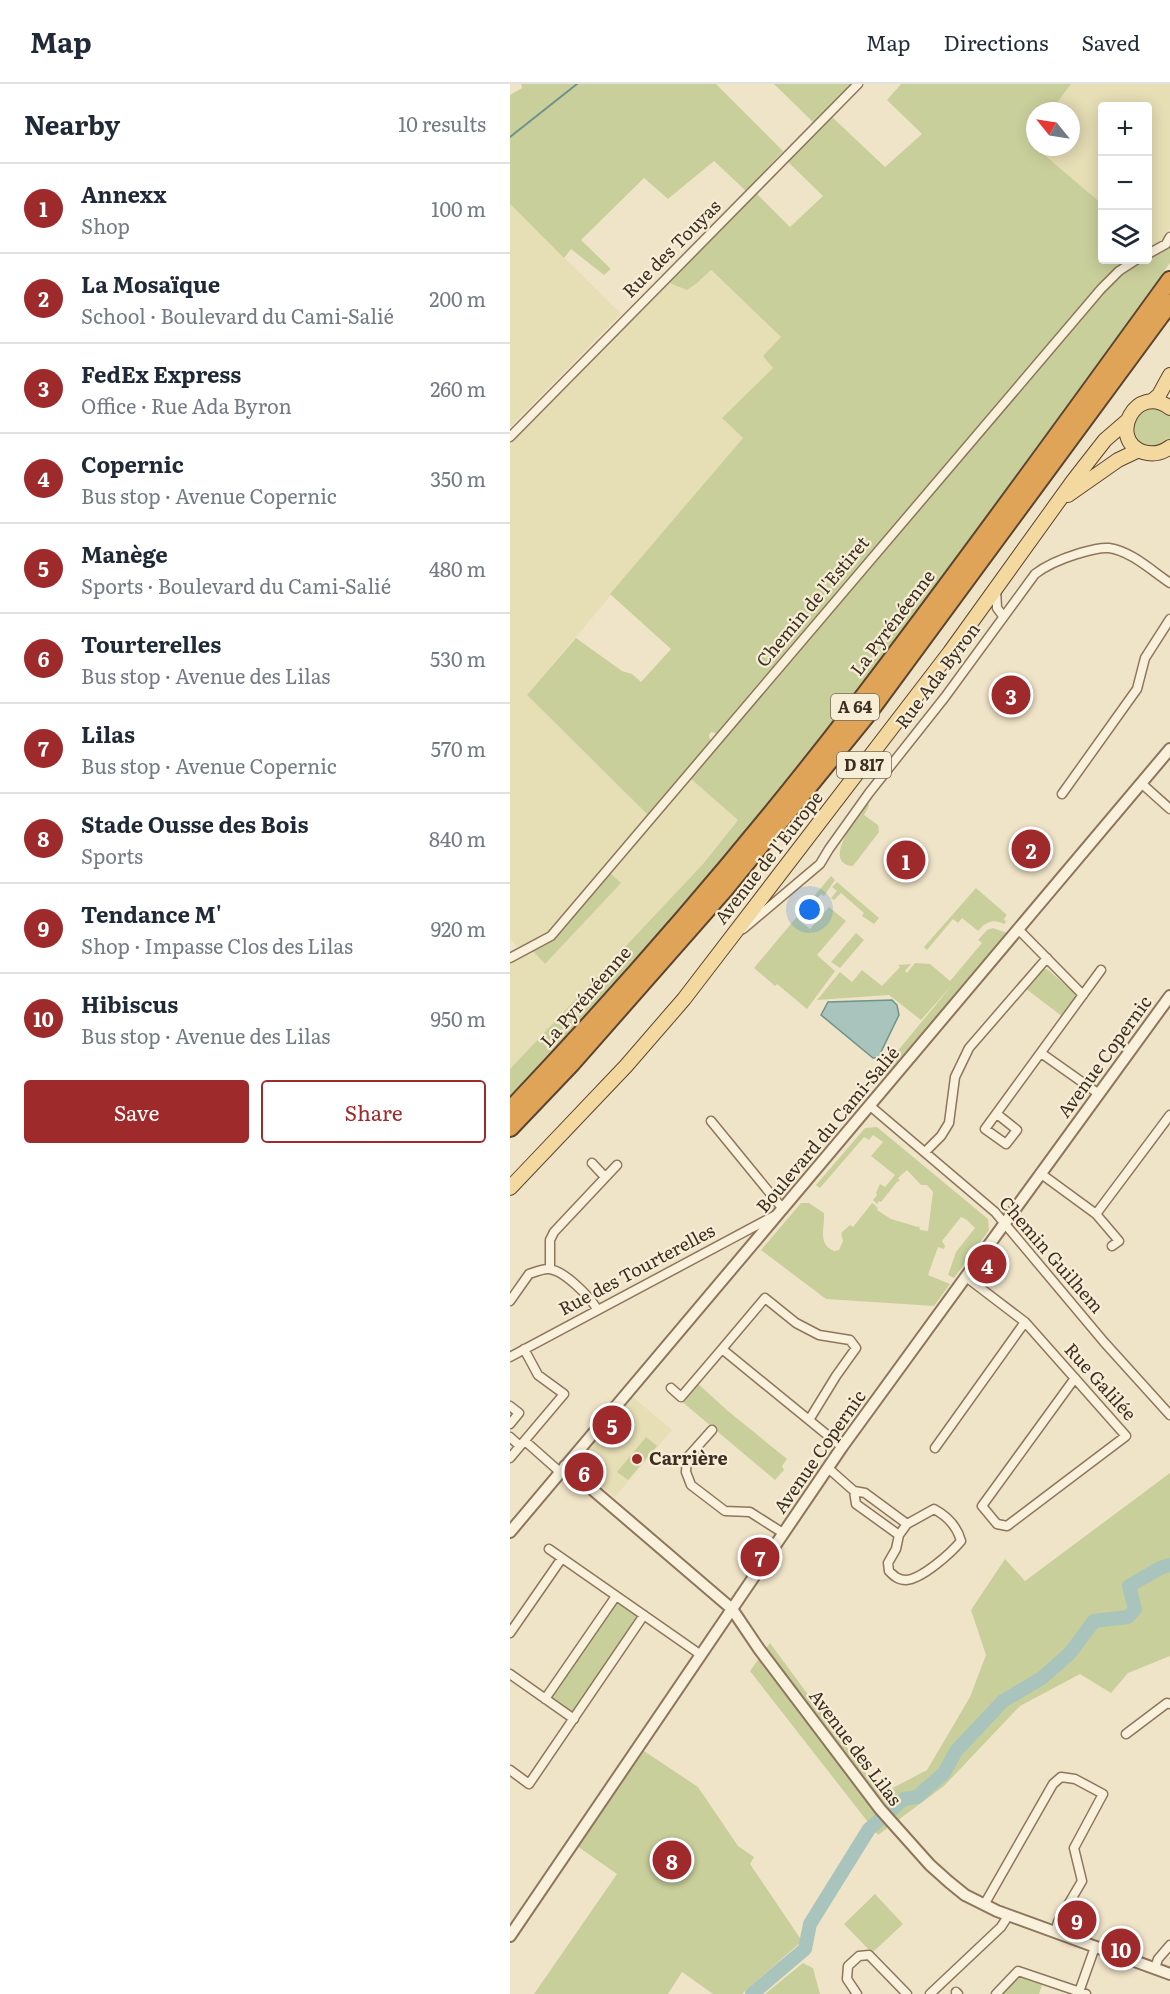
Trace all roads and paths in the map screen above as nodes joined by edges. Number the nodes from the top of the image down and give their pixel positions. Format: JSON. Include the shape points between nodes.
{"nodes":[{"id":1,"x":858,"y":84,"type":"edge"},
{"id":2,"x":1170,"y":237,"type":"edge"},
{"id":3,"x":1152,"y":252,"type":"edge"},
{"id":4,"x":1130,"y":264,"type":"edge"},
{"id":5,"x":1170,"y":280,"type":"edge"},
{"id":6,"x":1170,"y":303,"type":"edge"},
{"id":7,"x":1170,"y":375,"type":"edge"},
{"id":8,"x":1152,"y":401,"type":"junction"},
{"id":9,"x":1170,"y":408,"type":"edge"},
{"id":10,"x":1127,"y":421,"type":"junction"},
{"id":11,"x":510,"y":437,"type":"edge"},
{"id":12,"x":1139,"y":450,"type":"junction"},
{"id":13,"x":1166,"y":452,"type":"edge"},
{"id":14,"x":1058,"y":504,"type":"junction"},
{"id":15,"x":1170,"y":583,"type":"edge"},
{"id":16,"x":996,"y":589,"type":"junction"},
{"id":17,"x":1003,"y":616,"type":"junction"},
{"id":18,"x":1170,"y":620,"type":"edge"},
{"id":19,"x":1170,"y":749,"type":"edge"},
{"id":20,"x":1141,"y":783,"type":"junction"},
{"id":21,"x":1062,"y":794,"type":"dead end"},
{"id":22,"x":1170,"y":809,"type":"edge"},
{"id":23,"x":1018,"y":929,"type":"junction"},
{"id":24,"x":730,"y":939,"type":"junction"},
{"id":25,"x":510,"y":958,"type":"edge"},
{"id":26,"x":1047,"y":958,"type":"junction"},
{"id":27,"x":1101,"y":970,"type":"dead end"},
{"id":28,"x":1083,"y":995,"type":"junction"},
{"id":29,"x":1170,"y":996,"type":"edge"},
{"id":30,"x":1041,"y":1053,"type":"junction"},
{"id":31,"x":1099,"y":1094,"type":"junction"},
{"id":32,"x":870,"y":1105,"type":"junction"},
{"id":33,"x":510,"y":1110,"type":"edge"},
{"id":34,"x":997,"y":1114,"type":"dead end"},
{"id":35,"x":1170,"y":1115,"type":"edge"},
{"id":36,"x":711,"y":1121,"type":"dead end"},
{"id":37,"x":510,"y":1128,"type":"edge"},
{"id":38,"x":925,"y":1152,"type":"junction"},
{"id":39,"x":592,"y":1163,"type":"dead end"},
{"id":40,"x":616,"y":1165,"type":"dead end"},
{"id":41,"x":1040,"y":1173,"type":"junction"},
{"id":42,"x":605,"y":1177,"type":"junction"},
{"id":43,"x":510,"y":1188,"type":"edge"},
{"id":44,"x":782,"y":1211,"type":"junction"},
{"id":45,"x":1096,"y":1214,"type":"junction"},
{"id":46,"x":1005,"y":1223,"type":"junction"},
{"id":47,"x":1112,"y":1246,"type":"dead end"},
{"id":48,"x":550,"y":1269,"type":"junction"},
{"id":49,"x":966,"y":1277,"type":"junction"},
{"id":50,"x":510,"y":1302,"type":"edge"},
{"id":51,"x":597,"y":1309,"type":"junction"},
{"id":52,"x":1025,"y":1322,"type":"junction"},
{"id":53,"x":524,"y":1349,"type":"junction"},
{"id":54,"x":722,"y":1349,"type":"junction"},
{"id":55,"x":510,"y":1357,"type":"edge"},
{"id":56,"x":1075,"y":1378,"type":"junction"},
{"id":57,"x":671,"y":1388,"type":"dead end"},
{"id":58,"x":510,"y":1406,"type":"edge"},
{"id":59,"x":1170,"y":1415,"type":"edge"},
{"id":60,"x":809,"y":1420,"type":"junction"},
{"id":61,"x":510,"y":1424,"type":"edge"},
{"id":62,"x":712,"y":1430,"type":"dead end"},
{"id":63,"x":510,"y":1437,"type":"edge"},
{"id":64,"x":522,"y":1443,"type":"junction"},
{"id":65,"x":842,"y":1447,"type":"junction"},
{"id":66,"x":935,"y":1448,"type":"dead end"},
{"id":67,"x":510,"y":1458,"type":"edge"},
{"id":68,"x":828,"y":1468,"type":"junction"},
{"id":69,"x":563,"y":1469,"type":"junction"},
{"id":70,"x":854,"y":1491,"type":"junction"},
{"id":71,"x":907,"y":1524,"type":"junction"},
{"id":72,"x":510,"y":1532,"type":"edge"},
{"id":73,"x":783,"y":1533,"type":"junction"},
{"id":74,"x":899,"y":1535,"type":"junction"},
{"id":75,"x":549,"y":1550,"type":"dead end"},
{"id":76,"x":562,"y":1558,"type":"junction"},
{"id":77,"x":616,"y":1596,"type":"junction"},
{"id":78,"x":732,"y":1609,"type":"junction"},
{"id":79,"x":644,"y":1615,"type":"junction"},
{"id":80,"x":510,"y":1633,"type":"edge"},
{"id":81,"x":701,"y":1655,"type":"junction"},
{"id":82,"x":510,"y":1674,"type":"edge"},
{"id":83,"x":545,"y":1699,"type":"junction"},
{"id":84,"x":1170,"y":1704,"type":"edge"},
{"id":85,"x":574,"y":1719,"type":"junction"},
{"id":86,"x":1126,"y":1734,"type":"dead end"},
{"id":87,"x":510,"y":1770,"type":"edge"},
{"id":88,"x":984,"y":1905,"type":"junction"},
{"id":89,"x":1008,"y":1916,"type":"junction"},
{"id":90,"x":1055,"y":1932,"type":"junction"},
{"id":91,"x":510,"y":1936,"type":"edge"},
{"id":92,"x":1170,"y":1945,"type":"edge"},
{"id":93,"x":1095,"y":1947,"type":"junction"},
{"id":94,"x":1155,"y":1968,"type":"junction"},
{"id":95,"x":1170,"y":1974,"type":"edge"},
{"id":96,"x":1083,"y":1993,"type":"edge"},
{"id":97,"x":857,"y":1994,"type":"edge"},
{"id":98,"x":907,"y":1994,"type":"edge"},
{"id":99,"x":930,"y":1994,"type":"edge"},
{"id":100,"x":996,"y":1994,"type":"edge"}],
"edges":[{"from":1,"to":11,"type":"street","name":"Rue des Touyas"},
{"from":2,"to":3,"type":"street"},
{"from":4,"to":25,"type":"street","name":"Chemin de l'Estiret","via":[[1101,289],[551,936]]},
{"from":5,"to":33,"type":"highway","name":"La Pyrénéenne","number":"A 64","via":[[856,706],[716,879]]},
{"from":6,"to":37,"type":"highway","name":"La Pyrénéenne","number":"A 64","via":[[866,716],[725,889]]},
{"from":7,"to":8,"type":"main road"},
{"from":8,"to":9,"type":"main road"},
{"from":8,"to":10,"type":"main road","name":"Avenue de l'Europe","via":[[1139,405]]},
{"from":10,"to":12,"type":"main road","via":[[1128,438]]},
{"from":10,"to":14,"type":"main road","name":"Avenue de l'Europe","number":"D 817","via":[[1105,440]]},
{"from":12,"to":13,"type":"main road"},
{"from":12,"to":14,"type":"main road","name":"Avenue de l'Europe","number":"D 817","via":[[1104,469]]},
{"from":14,"to":16,"type":"main road","name":"Avenue de l'Europe","number":"D 817"},
{"from":15,"to":17,"type":"street","name":"Rue Ada Byron","via":[[1122,552],[1096,548],[1044,567],[1025,585]]},
{"from":16,"to":17,"type":"street","name":"Rue Ada Byron","via":[[997,608]]},
{"from":16,"to":24,"type":"main road","name":"Avenue de l'Europe","number":"D 817"},
{"from":17,"to":24,"type":"street","name":"Rue Ada Byron","via":[[820,864]]},
{"from":18,"to":21,"type":"street","via":[[1145,658],[1137,689]]},
{"from":19,"to":20,"type":"street","name":"Boulevard du Cami-Salié"},
{"from":20,"to":22,"type":"street"},
{"from":20,"to":23,"type":"street","name":"Boulevard du Cami-Salié"},
{"from":23,"to":26,"type":"street"},
{"from":23,"to":32,"type":"street","name":"Boulevard du Cami-Salié"},
{"from":24,"to":43,"type":"main road","name":"Avenue de l'Europe","number":"D 817","via":[[646,1044]]},
{"from":26,"to":28,"type":"street"},
{"from":26,"to":38,"type":"street","via":[[969,1048],[955,1077],[949,1123]]},
{"from":27,"to":28,"type":"street"},
{"from":28,"to":30,"type":"street"},
{"from":29,"to":31,"type":"street","name":"Avenue Copernic"},
{"from":30,"to":31,"type":"street"},
{"from":30,"to":34,"type":"street"},
{"from":31,"to":41,"type":"street","name":"Avenue Copernic"},
{"from":32,"to":38,"type":"street","name":"Chemin Guilhem"},
{"from":32,"to":44,"type":"street","name":"Boulevard du Cami-Salié"},
{"from":35,"to":45,"type":"street"},
{"from":36,"to":44,"type":"street"},
{"from":38,"to":46,"type":"street","name":"Chemin Guilhem"},
{"from":39,"to":42,"type":"street"},
{"from":40,"to":42,"type":"street"},
{"from":41,"to":45,"type":"street"},
{"from":41,"to":46,"type":"street","name":"Avenue Copernic"},
{"from":42,"to":48,"type":"street","via":[[554,1232],[550,1240]]},
{"from":44,"to":51,"type":"street","name":"Rue des Tourterelles"},
{"from":44,"to":69,"type":"street","name":"Boulevard du Cami-Salié"},
{"from":45,"to":47,"type":"street","via":[[1119,1240]]},
{"from":46,"to":49,"type":"street","name":"Avenue Copernic"},
{"from":46,"to":59,"type":"street","name":"Chemin Guilhem"},
{"from":48,"to":50,"type":"street","via":[[529,1274]]},
{"from":48,"to":51,"type":"street","via":[[576,1286]]},
{"from":49,"to":52,"type":"street","name":"Rue Galilée"},
{"from":49,"to":65,"type":"street","name":"Avenue Copernic"},
{"from":51,"to":53,"type":"street","name":"Rue des Tourterelles"},
{"from":52,"to":56,"type":"street","name":"Rue Galilée"},
{"from":52,"to":66,"type":"street"},
{"from":53,"to":55,"type":"street","name":"Rue des Tourterelles"},
{"from":53,"to":64,"type":"street","via":[[538,1375],[564,1394]]},
{"from":54,"to":57,"type":"street","via":[[681,1397]]},
{"from":54,"to":60,"type":"street"},
{"from":54,"to":60,"type":"street","via":[[765,1298],[796,1323],[819,1335],[850,1340],[856,1348]]},
{"from":56,"to":56,"type":"street","name":"Rue Galilée","via":[[1126,1436],[1007,1526],[997,1524],[982,1506]]},
{"from":58,"to":61,"type":"street","via":[[519,1413]]},
{"from":60,"to":65,"type":"street"},
{"from":62,"to":73,"type":"street","via":[[687,1458],[686,1472],[691,1485],[725,1510],[750,1512]]},
{"from":63,"to":64,"type":"street"},
{"from":64,"to":67,"type":"street"},
{"from":64,"to":69,"type":"street"},
{"from":65,"to":68,"type":"street","name":"Avenue Copernic"},
{"from":68,"to":70,"type":"street"},
{"from":68,"to":73,"type":"street","name":"Avenue Copernic"},
{"from":69,"to":72,"type":"street","name":"Boulevard du Cami-Salié"},
{"from":69,"to":78,"type":"street","name":"Avenue des Lilas"},
{"from":70,"to":71,"type":"street","via":[[866,1493]]},
{"from":70,"to":74,"type":"street","via":[[856,1504]]},
{"from":71,"to":74,"type":"street"},
{"from":71,"to":74,"type":"street","via":[[934,1509],[958,1531],[961,1541],[934,1565],[907,1580],[889,1571],[888,1563]]},
{"from":73,"to":78,"type":"street","name":"Avenue Copernic"},
{"from":75,"to":76,"type":"street"},
{"from":76,"to":77,"type":"street"},
{"from":76,"to":80,"type":"street"},
{"from":77,"to":79,"type":"street"},
{"from":77,"to":83,"type":"street"},
{"from":78,"to":81,"type":"street","name":"Avenue Copernic"},
{"from":78,"to":88,"type":"street","name":"Avenue des Lilas","via":[[891,1822],[949,1882]]},
{"from":79,"to":81,"type":"street"},
{"from":79,"to":85,"type":"street"},
{"from":81,"to":91,"type":"street","name":"Avenue Copernic"},
{"from":82,"to":83,"type":"street"},
{"from":83,"to":85,"type":"street"},
{"from":84,"to":86,"type":"street"},
{"from":85,"to":87,"type":"street","via":[[529,1784]]},
{"from":88,"to":89,"type":"street","name":"Avenue des Lilas"},
{"from":88,"to":90,"type":"street","via":[[1053,1784],[1061,1777],[1069,1777],[1103,1794],[1074,1848],[1082,1881]]},
{"from":89,"to":90,"type":"street","name":"Avenue des Lilas"},
{"from":89,"to":99,"type":"street"},
{"from":90,"to":93,"type":"street","name":"Avenue des Lilas"},
{"from":92,"to":94,"type":"street"},
{"from":93,"to":94,"type":"street","name":"Avenue des Lilas"},
{"from":93,"to":96,"type":"street"},
{"from":94,"to":95,"type":"street","name":"Avenue des Lilas"},
{"from":96,"to":100,"type":"street","via":[[1018,1971]]},
{"from":97,"to":98,"type":"street","via":[[847,1979],[848,1966],[859,1956],[869,1955]]}]}
